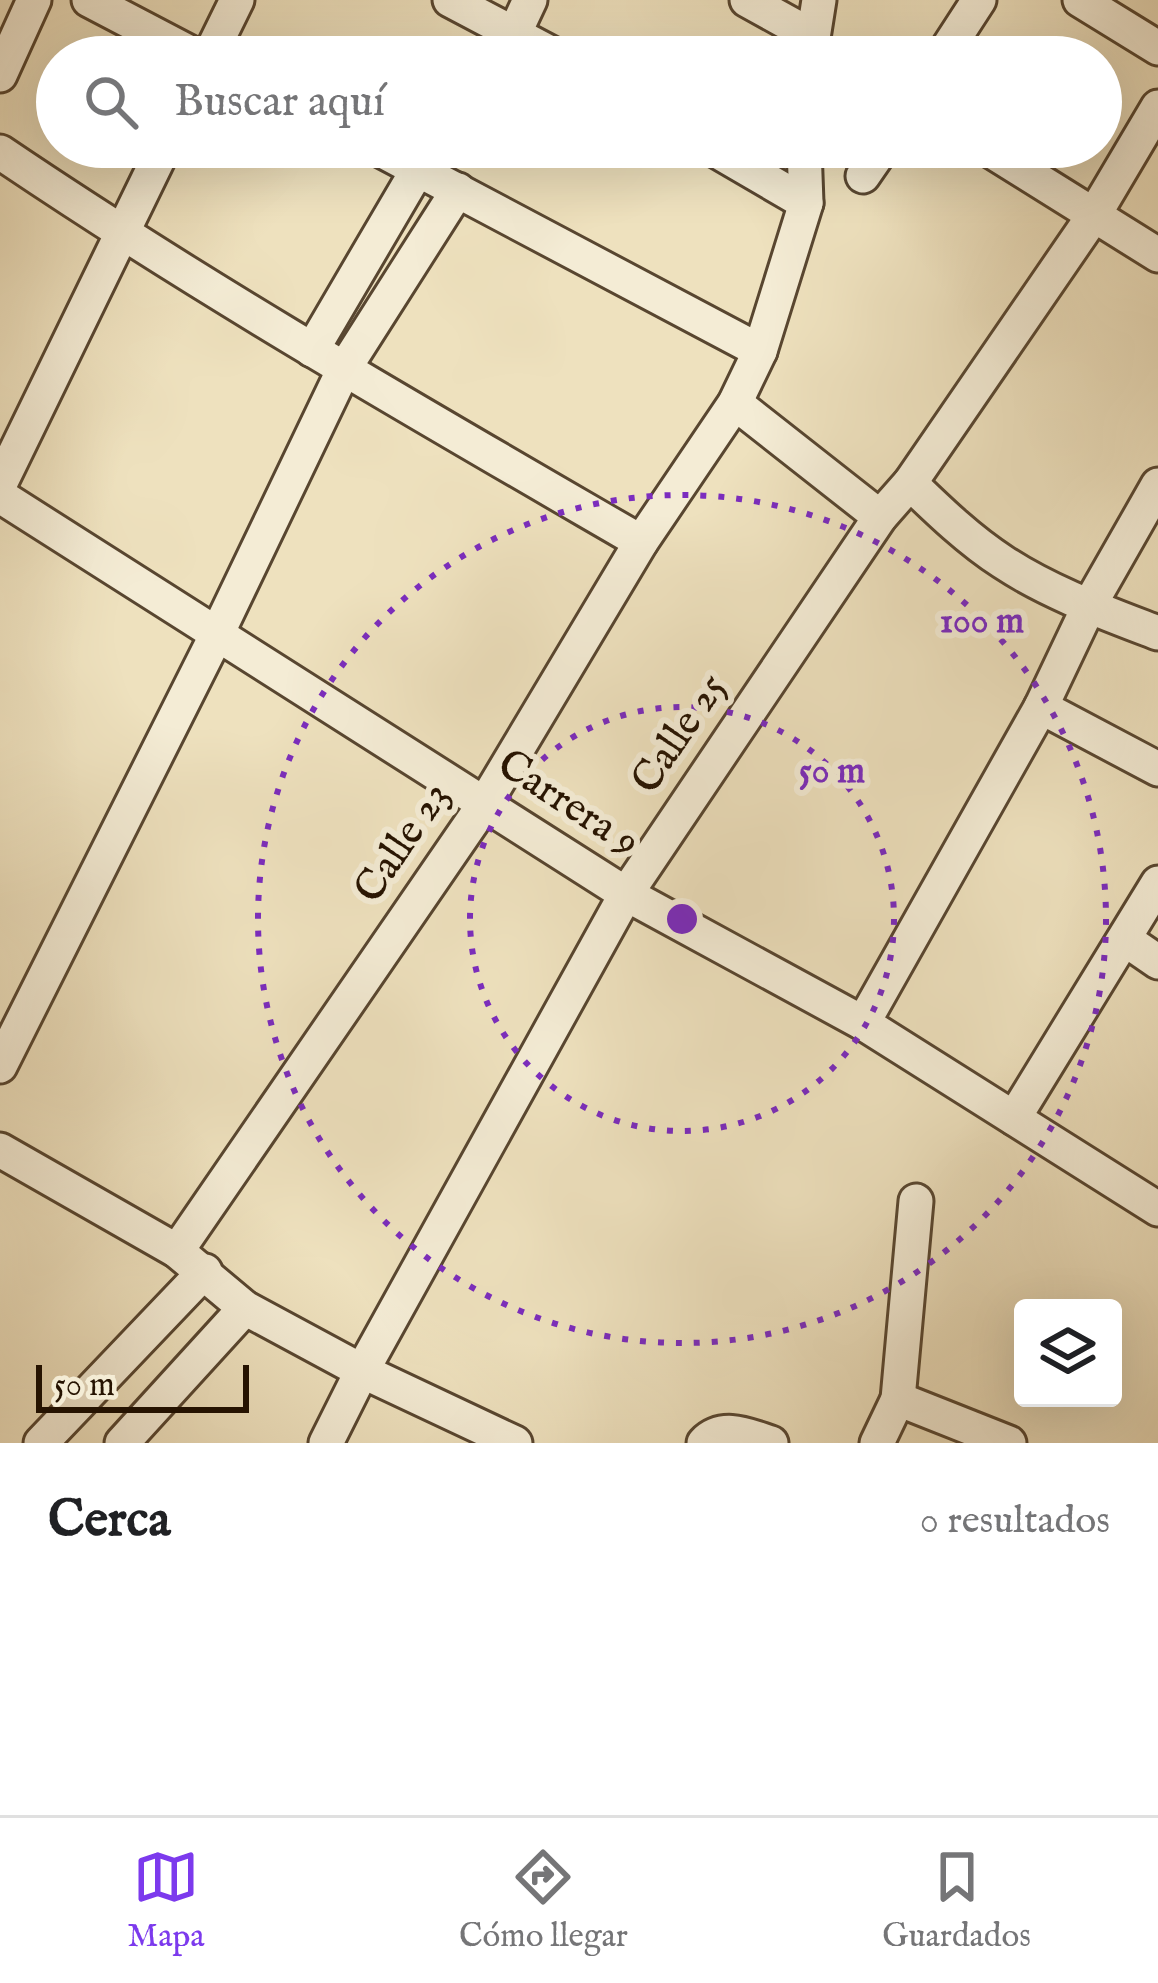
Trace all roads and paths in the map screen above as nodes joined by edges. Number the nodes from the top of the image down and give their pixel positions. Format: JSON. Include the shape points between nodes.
{"nodes":[{"id":1,"x":34,"y":0,"type":"edge"},
{"id":2,"x":89,"y":0,"type":"edge"},
{"id":3,"x":237,"y":0,"type":"edge"},
{"id":4,"x":450,"y":0,"type":"edge"},
{"id":5,"x":530,"y":0,"type":"edge"},
{"id":6,"x":747,"y":0,"type":"edge"},
{"id":7,"x":819,"y":0,"type":"edge"},
{"id":8,"x":979,"y":0,"type":"edge"},
{"id":9,"x":1080,"y":0,"type":"edge"},
{"id":10,"x":158,"y":36,"type":"edge"},
{"id":11,"x":219,"y":36,"type":"edge"},
{"id":12,"x":496,"y":36,"type":"edge"},
{"id":13,"x":510,"y":36,"type":"edge"},
{"id":14,"x":797,"y":36,"type":"edge"},
{"id":15,"x":813,"y":36,"type":"edge"},
{"id":16,"x":956,"y":36,"type":"edge"},
{"id":17,"x":1158,"y":48,"type":"edge"},
{"id":18,"x":0,"y":75,"type":"edge"},
{"id":19,"x":1158,"y":107,"type":"edge"},
{"id":20,"x":0,"y":152,"type":"edge"},
{"id":21,"x":153,"y":168,"type":"edge"},
{"id":22,"x":418,"y":168,"type":"edge"},
{"id":23,"x":435,"y":168,"type":"edge"},
{"id":24,"x":746,"y":168,"type":"edge"},
{"id":25,"x":805,"y":168,"type":"edge"},
{"id":26,"x":869,"y":168,"type":"edge"},
{"id":27,"x":1019,"y":168,"type":"edge"},
{"id":28,"x":1122,"y":168,"type":"edge"},
{"id":29,"x":1122,"y":168,"type":"edge"},
{"id":30,"x":863,"y":176,"type":"dead end"},
{"id":31,"x":458,"y":190,"type":"junction"},
{"id":32,"x":806,"y":203,"type":"junction"},
{"id":33,"x":1094,"y":215,"type":"junction"},
{"id":34,"x":120,"y":233,"type":"junction"},
{"id":35,"x":1158,"y":255,"type":"edge"},
{"id":36,"x":312,"y":350,"type":"junction"},
{"id":37,"x":760,"y":351,"type":"junction"},
{"id":38,"x":344,"y":369,"type":"junction"},
{"id":39,"x":735,"y":404,"type":"junction"},
{"id":40,"x":910,"y":483,"type":"junction"},
{"id":41,"x":0,"y":484,"type":"edge"},
{"id":42,"x":1158,"y":485,"type":"edge"},
{"id":43,"x":0,"y":496,"type":"edge"},
{"id":44,"x":880,"y":517,"type":"junction"},
{"id":45,"x":640,"y":542,"type":"junction"},
{"id":46,"x":1089,"y":606,"type":"junction"},
{"id":47,"x":1158,"y":633,"type":"edge"},
{"id":48,"x":217,"y":634,"type":"junction"},
{"id":49,"x":1041,"y":707,"type":"junction"},
{"id":50,"x":1158,"y":769,"type":"edge"},
{"id":51,"x":485,"y":803,"type":"junction"},
{"id":52,"x":1158,"y":883,"type":"edge"},
{"id":53,"x":626,"y":894,"type":"junction"},
{"id":54,"x":1126,"y":940,"type":"junction"},
{"id":55,"x":1158,"y":962,"type":"edge"},
{"id":56,"x":863,"y":1023,"type":"junction"},
{"id":57,"x":0,"y":1066,"type":"edge"},
{"id":58,"x":1014,"y":1118,"type":"junction"},
{"id":59,"x":0,"y":1150,"type":"edge"},
{"id":60,"x":916,"y":1201,"type":"dead end"},
{"id":61,"x":1158,"y":1209,"type":"edge"},
{"id":62,"x":177,"y":1251,"type":"junction"},
{"id":63,"x":205,"y":1271,"type":"junction"},
{"id":64,"x":244,"y":1309,"type":"junction"},
{"id":65,"x":362,"y":1371,"type":"junction"},
{"id":66,"x":898,"y":1399,"type":"junction"},
{"id":67,"x":41,"y":1443,"type":"edge"},
{"id":68,"x":122,"y":1443,"type":"edge"},
{"id":69,"x":326,"y":1443,"type":"edge"},
{"id":70,"x":515,"y":1443,"type":"edge"},
{"id":71,"x":704,"y":1443,"type":"edge"},
{"id":72,"x":771,"y":1443,"type":"edge"},
{"id":73,"x":877,"y":1443,"type":"edge"},
{"id":74,"x":1009,"y":1443,"type":"edge"}],
"edges":[{"from":1,"to":18,"type":"street"},
{"from":2,"to":10,"type":"street"},
{"from":3,"to":11,"type":"street"},
{"from":4,"to":12,"type":"street"},
{"from":5,"to":13,"type":"street"},
{"from":6,"to":14,"type":"street"},
{"from":7,"to":15,"type":"street"},
{"from":8,"to":16,"type":"street"},
{"from":9,"to":17,"type":"street"},
{"from":19,"to":29,"type":"street","name":"Calle 25"},
{"from":20,"to":34,"type":"street"},
{"from":21,"to":34,"type":"street"},
{"from":22,"to":36,"type":"street"},
{"from":23,"to":31,"type":"street"},
{"from":24,"to":32,"type":"street"},
{"from":25,"to":32,"type":"street","name":"Calle 23"},
{"from":26,"to":30,"type":"street"},
{"from":27,"to":33,"type":"street"},
{"from":28,"to":33,"type":"street","name":"Calle 25"},
{"from":31,"to":37,"type":"street"},
{"from":31,"to":38,"type":"street"},
{"from":32,"to":37,"type":"street","name":"Calle 23"},
{"from":33,"to":35,"type":"street"},
{"from":33,"to":40,"type":"street","name":"Calle 25"},
{"from":34,"to":36,"type":"street"},
{"from":34,"to":41,"type":"street"},
{"from":36,"to":38,"type":"street"},
{"from":37,"to":39,"type":"street","name":"Calle 23"},
{"from":38,"to":45,"type":"street"},
{"from":38,"to":48,"type":"street"},
{"from":39,"to":44,"type":"street"},
{"from":39,"to":45,"type":"street","name":"Calle 23"},
{"from":40,"to":44,"type":"street","name":"Calle 25"},
{"from":40,"to":46,"type":"street","via":[[1005,564]]},
{"from":42,"to":46,"type":"street"},
{"from":43,"to":48,"type":"street","name":"Carrera 9"},
{"from":44,"to":53,"type":"street","name":"Calle 25"},
{"from":45,"to":51,"type":"street","name":"Calle 23"},
{"from":46,"to":47,"type":"street"},
{"from":46,"to":49,"type":"street"},
{"from":48,"to":51,"type":"street","name":"Carrera 9"},
{"from":48,"to":57,"type":"street"},
{"from":49,"to":50,"type":"street"},
{"from":49,"to":56,"type":"street"},
{"from":51,"to":53,"type":"street","name":"Carrera 9"},
{"from":51,"to":62,"type":"street","name":"Calle 23"},
{"from":52,"to":54,"type":"street"},
{"from":53,"to":56,"type":"street","name":"Carrera 9"},
{"from":53,"to":65,"type":"street","name":"Calle 25"},
{"from":54,"to":55,"type":"street"},
{"from":54,"to":58,"type":"street"},
{"from":56,"to":58,"type":"street","name":"Carrera 9"},
{"from":58,"to":61,"type":"street","name":"Carrera 9"},
{"from":59,"to":62,"type":"street"},
{"from":60,"to":66,"type":"street"},
{"from":62,"to":63,"type":"street"},
{"from":63,"to":64,"type":"street"},
{"from":63,"to":67,"type":"street"},
{"from":64,"to":65,"type":"street"},
{"from":64,"to":68,"type":"street"},
{"from":65,"to":69,"type":"street","name":"Calle 25"},
{"from":65,"to":70,"type":"street"},
{"from":66,"to":73,"type":"street"},
{"from":66,"to":74,"type":"street"},
{"from":71,"to":72,"type":"street","via":[[735,1431]]}]}
